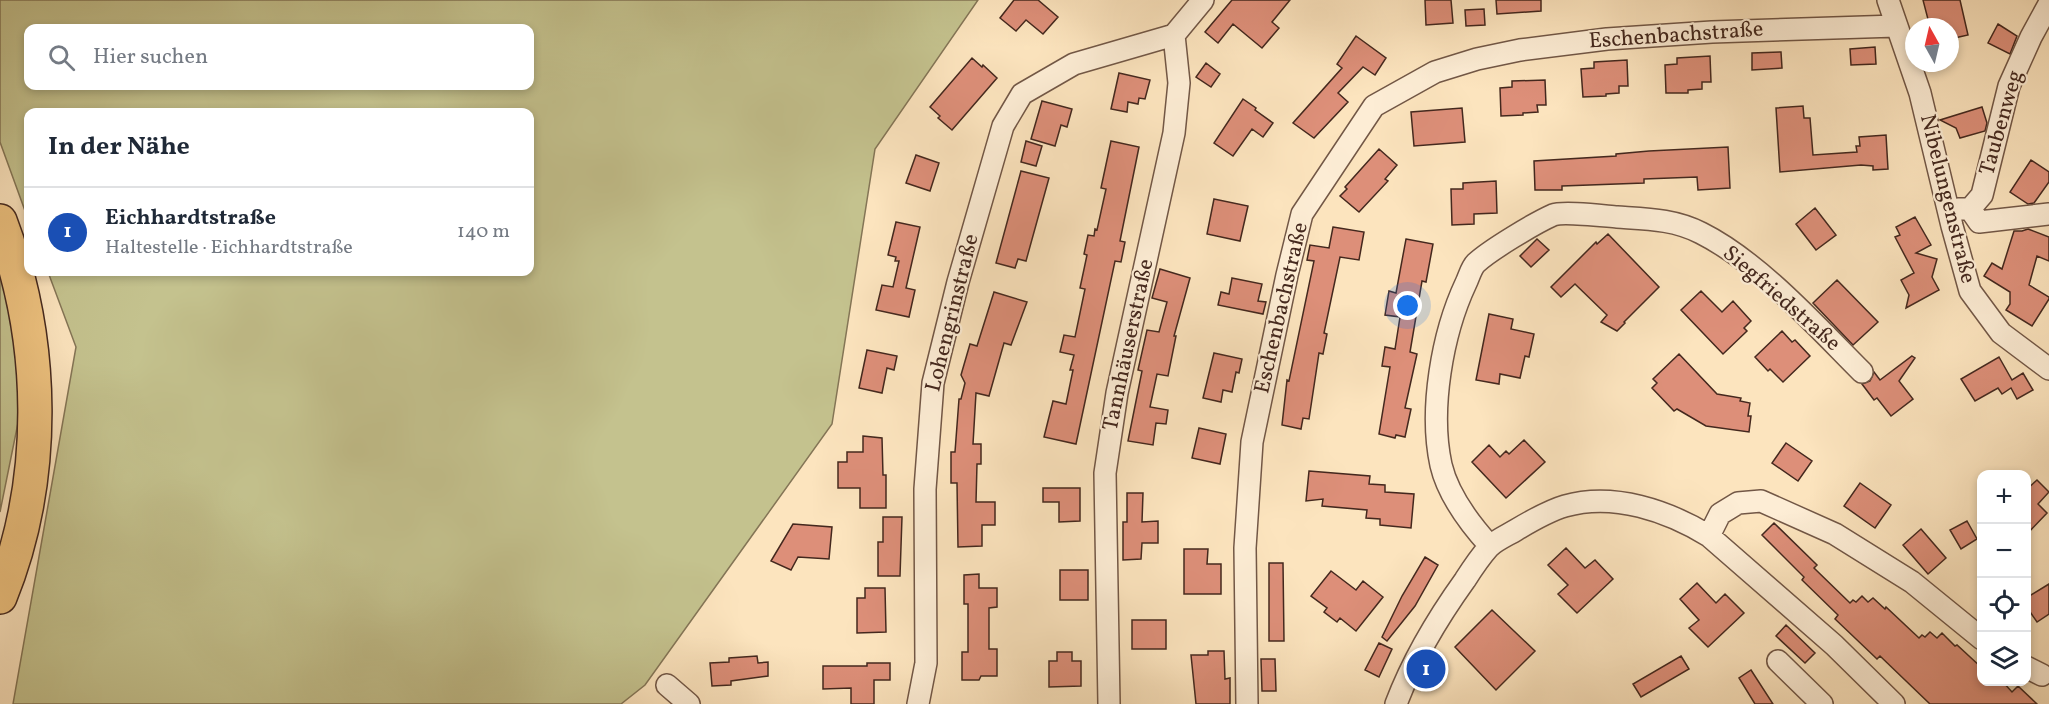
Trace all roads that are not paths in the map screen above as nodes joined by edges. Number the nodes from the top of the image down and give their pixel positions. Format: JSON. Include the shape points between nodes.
{"nodes":[{"id":1,"x":1203,"y":0,"type":"edge"},
{"id":2,"x":1888,"y":0,"type":"edge"},
{"id":3,"x":2049,"y":3,"type":"edge"},
{"id":4,"x":1896,"y":26,"type":"junction"},
{"id":5,"x":1174,"y":34,"type":"junction"},
{"id":6,"x":2049,"y":214,"type":"edge"},
{"id":7,"x":1963,"y":219,"type":"junction"},
{"id":8,"x":0,"y":221,"type":"edge"},
{"id":9,"x":2049,"y":369,"type":"edge"},
{"id":10,"x":1862,"y":372,"type":"dead end"},
{"id":11,"x":1709,"y":536,"type":"junction"},
{"id":12,"x":1490,"y":546,"type":"junction"},
{"id":13,"x":0,"y":597,"type":"edge"},
{"id":14,"x":1977,"y":635,"type":"edge"},
{"id":15,"x":1778,"y":661,"type":"dead end"},
{"id":16,"x":667,"y":686,"type":"dead end"},
{"id":17,"x":689,"y":704,"type":"edge"},
{"id":18,"x":918,"y":704,"type":"edge"},
{"id":19,"x":1109,"y":704,"type":"edge"},
{"id":20,"x":1248,"y":704,"type":"edge"},
{"id":21,"x":1396,"y":704,"type":"edge"},
{"id":22,"x":1822,"y":704,"type":"edge"},
{"id":23,"x":1894,"y":704,"type":"edge"}],
"edges":[{"from":1,"to":5,"type":"street"},
{"from":2,"to":4,"type":"street","name":"Nibelungenstraße"},
{"from":3,"to":7,"type":"street","name":"Taubenweg","via":[[2009,86],[1982,195]]},
{"from":4,"to":7,"type":"street","name":"Nibelungenstraße"},
{"from":4,"to":20,"type":"street","name":"Eschenbachstraße","via":[[1712,32],[1520,50],[1435,72],[1374,106],[1302,214],[1287,275],[1252,442],[1245,548]]},
{"from":5,"to":18,"type":"street","name":"Lohengrinstraße","via":[[1074,64],[1022,94],[1004,126],[933,383],[925,489],[926,663]]},
{"from":5,"to":19,"type":"street","name":"Tannhäuserstraße","via":[[1179,83],[1174,133],[1117,393],[1105,473]]},
{"from":6,"to":7,"type":"street"},
{"from":7,"to":9,"type":"street","name":"Nibelungenstraße","via":[[1970,291],[2001,333]]},
{"from":8,"to":13,"type":"main road","via":[[24,307],[35,413],[26,513]]},
{"from":10,"to":12,"type":"street","name":"Siegfriedstraße","via":[[1745,261],[1700,232],[1664,220],[1555,214],[1475,264],[1456,304],[1444,346],[1435,423],[1442,467],[1471,526]]},
{"from":11,"to":12,"type":"street","via":[[1661,512],[1599,502],[1566,506],[1532,520]]},
{"from":11,"to":14,"type":"street","via":[[1720,514],[1738,503],[1761,501],[1835,534],[1912,582]]},
{"from":11,"to":23,"type":"street","via":[[1834,645]]},
{"from":12,"to":21,"type":"street","via":[[1424,642]]},
{"from":15,"to":22,"type":"street"},
{"from":16,"to":17,"type":"street"}]}
